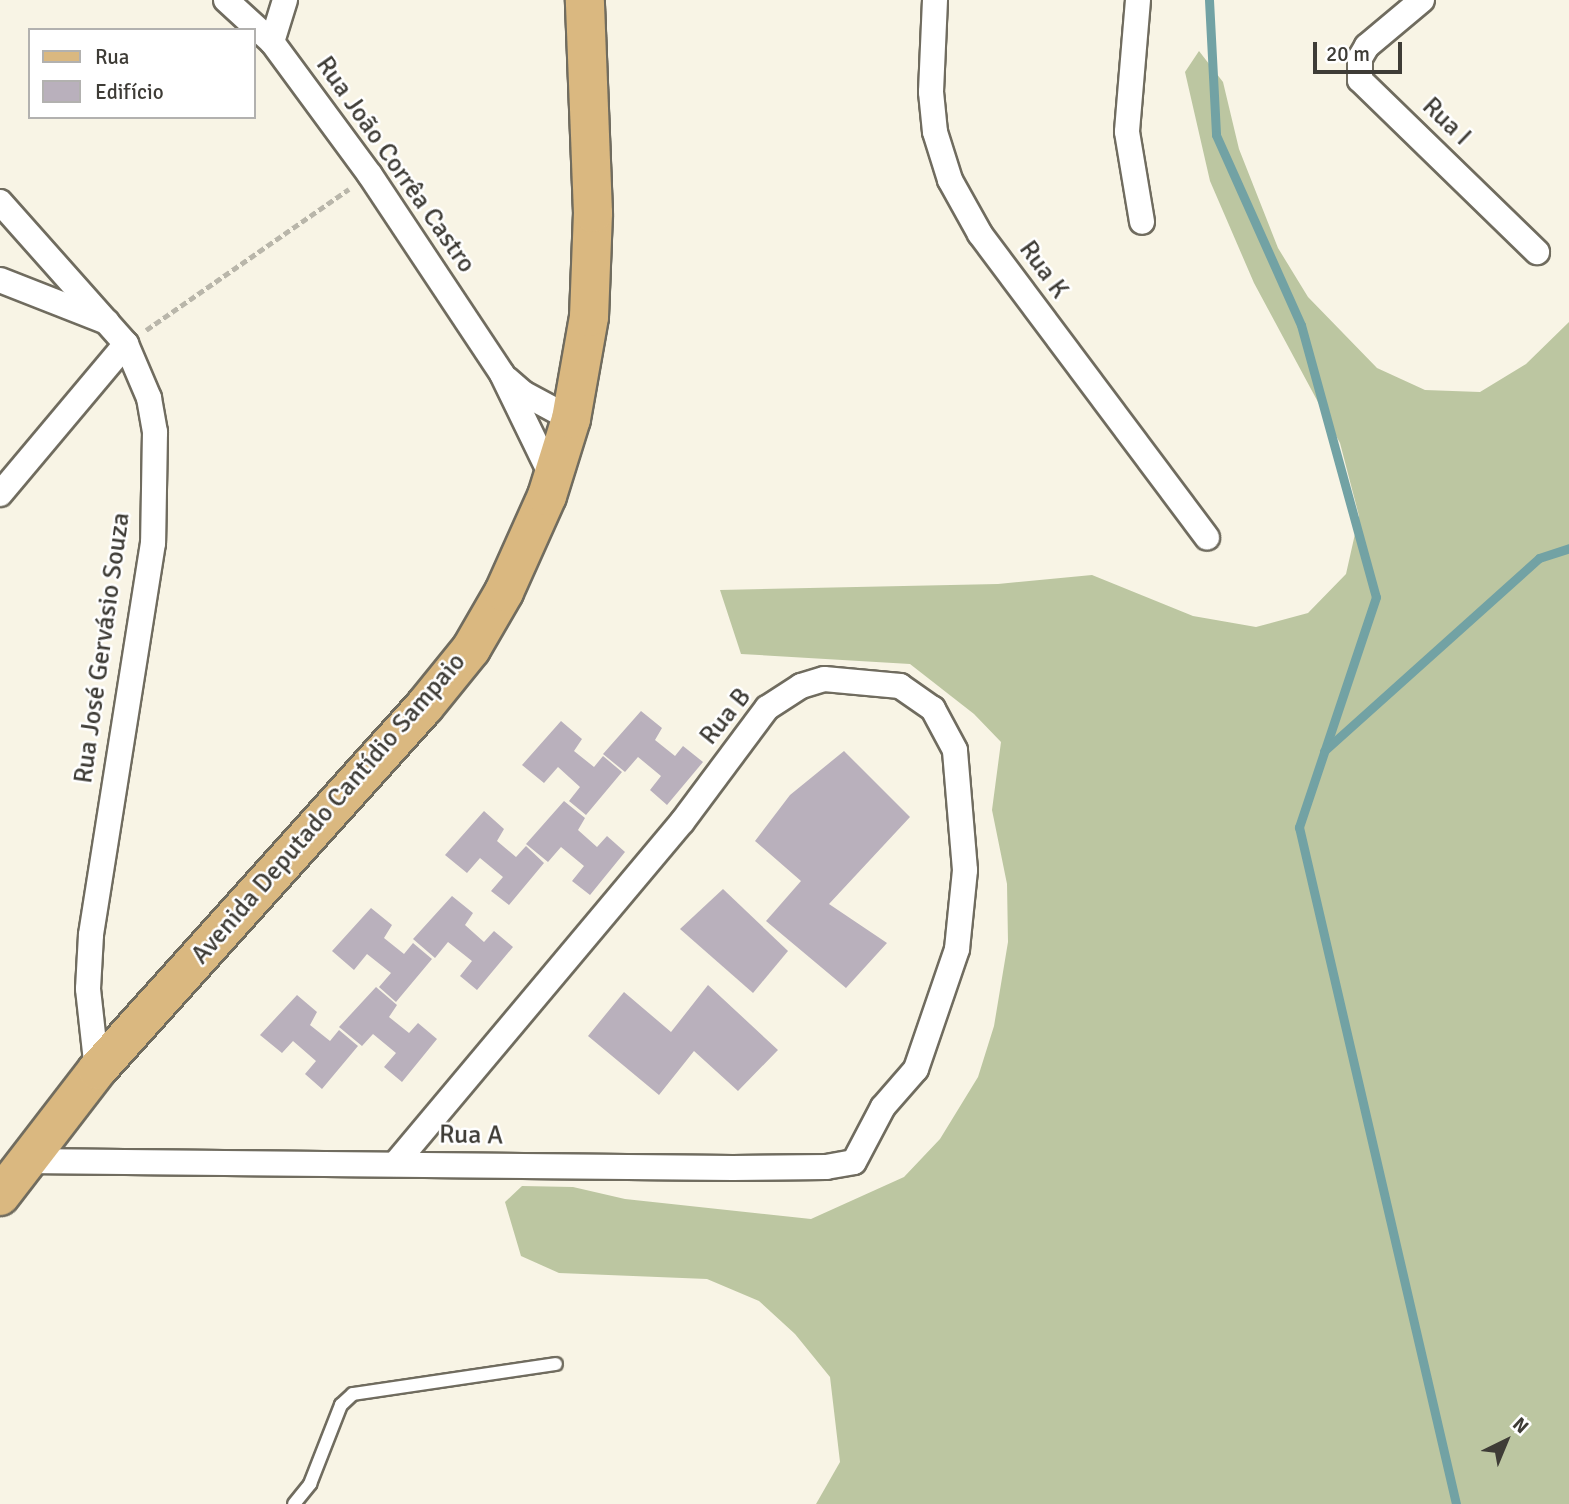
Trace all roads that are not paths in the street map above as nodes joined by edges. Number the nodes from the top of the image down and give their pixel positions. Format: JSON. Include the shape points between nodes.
{"nodes":[{"id":1,"x":226,"y":0,"type":"edge"},
{"id":2,"x":285,"y":0,"type":"edge"},
{"id":3,"x":585,"y":0,"type":"edge"},
{"id":4,"x":934,"y":0,"type":"edge"},
{"id":5,"x":1138,"y":0,"type":"edge"},
{"id":6,"x":1422,"y":0,"type":"edge"},
{"id":7,"x":272,"y":42,"type":"junction"},
{"id":8,"x":0,"y":202,"type":"edge"},
{"id":9,"x":1142,"y":222,"type":"dead end"},
{"id":10,"x":1537,"y":252,"type":"dead end"},
{"id":11,"x":0,"y":280,"type":"edge"},
{"id":12,"x":110,"y":323,"type":"junction"},
{"id":13,"x":126,"y":344,"type":"junction"},
{"id":14,"x":502,"y":374,"type":"junction"},
{"id":15,"x":571,"y":419,"type":"junction"},
{"id":16,"x":552,"y":477,"type":"junction"},
{"id":17,"x":0,"y":495,"type":"edge"},
{"id":18,"x":1207,"y":537,"type":"dead end"},
{"id":19,"x":97,"y":1070,"type":"junction"},
{"id":20,"x":883,"y":1107,"type":"joint"},
{"id":21,"x":25,"y":1161,"type":"junction"},
{"id":22,"x":395,"y":1164,"type":"junction"},
{"id":23,"x":0,"y":1196,"type":"edge"},
{"id":24,"x":556,"y":1364,"type":"dead end"},
{"id":25,"x":294,"y":1504,"type":"edge"}],
"edges":[{"from":1,"to":7,"type":"street","name":"Rua João Corrêa Castro"},
{"from":2,"to":7,"type":"street"},
{"from":3,"to":15,"type":"main road","name":"Avenida Deputado Cantídio Sampaio","via":[[593,269]]},
{"from":4,"to":18,"type":"street","name":"Rua K","via":[[931,92],[935,132],[950,180],[980,234]]},
{"from":5,"to":9,"type":"street","via":[[1127,132]]},
{"from":6,"to":10,"type":"street","name":"Rua I","via":[[1367,46],[1360,58],[1360,80]]},
{"from":7,"to":14,"type":"street","name":"Rua João Corrêa Castro","via":[[370,175]]},
{"from":8,"to":12,"type":"street","name":"Rua José Gervásio Souza"},
{"from":11,"to":12,"type":"street"},
{"from":12,"to":13,"type":"street","name":"Rua José Gervásio Souza"},
{"from":13,"to":17,"type":"street"},
{"from":13,"to":19,"type":"street","name":"Rua José Gervásio Souza","via":[[149,398],[155,432],[153,543],[91,935],[88,989]]},
{"from":14,"to":15,"type":"street","name":"Rua João Corrêa Castro","via":[[523,393]]},
{"from":14,"to":16,"type":"street","name":"Rua João Corrêa Castro"},
{"from":15,"to":16,"type":"main road","name":"Avenida Deputado Cantídio Sampaio"},
{"from":16,"to":19,"type":"main road","name":"Avenida Deputado Cantídio Sampaio","via":[[504,593],[471,649]]},
{"from":19,"to":21,"type":"main road","name":"Avenida Deputado Cantídio Sampaio"},
{"from":20,"to":22,"type":"street","name":"Rua A","via":[[854,1162],[826,1167]]},
{"from":20,"to":22,"type":"street","name":"Rua B","via":[[916,1069],[957,949],[965,870],[955,750],[933,709],[900,685],[824,679],[800,686],[767,708],[673,832]]},
{"from":21,"to":22,"type":"street","name":"Rua A"},
{"from":21,"to":23,"type":"main road","name":"Avenida Deputado Cantídio Sampaio"},
{"from":24,"to":25,"type":"lane","via":[[353,1394],[341,1405],[310,1484]]}]}
